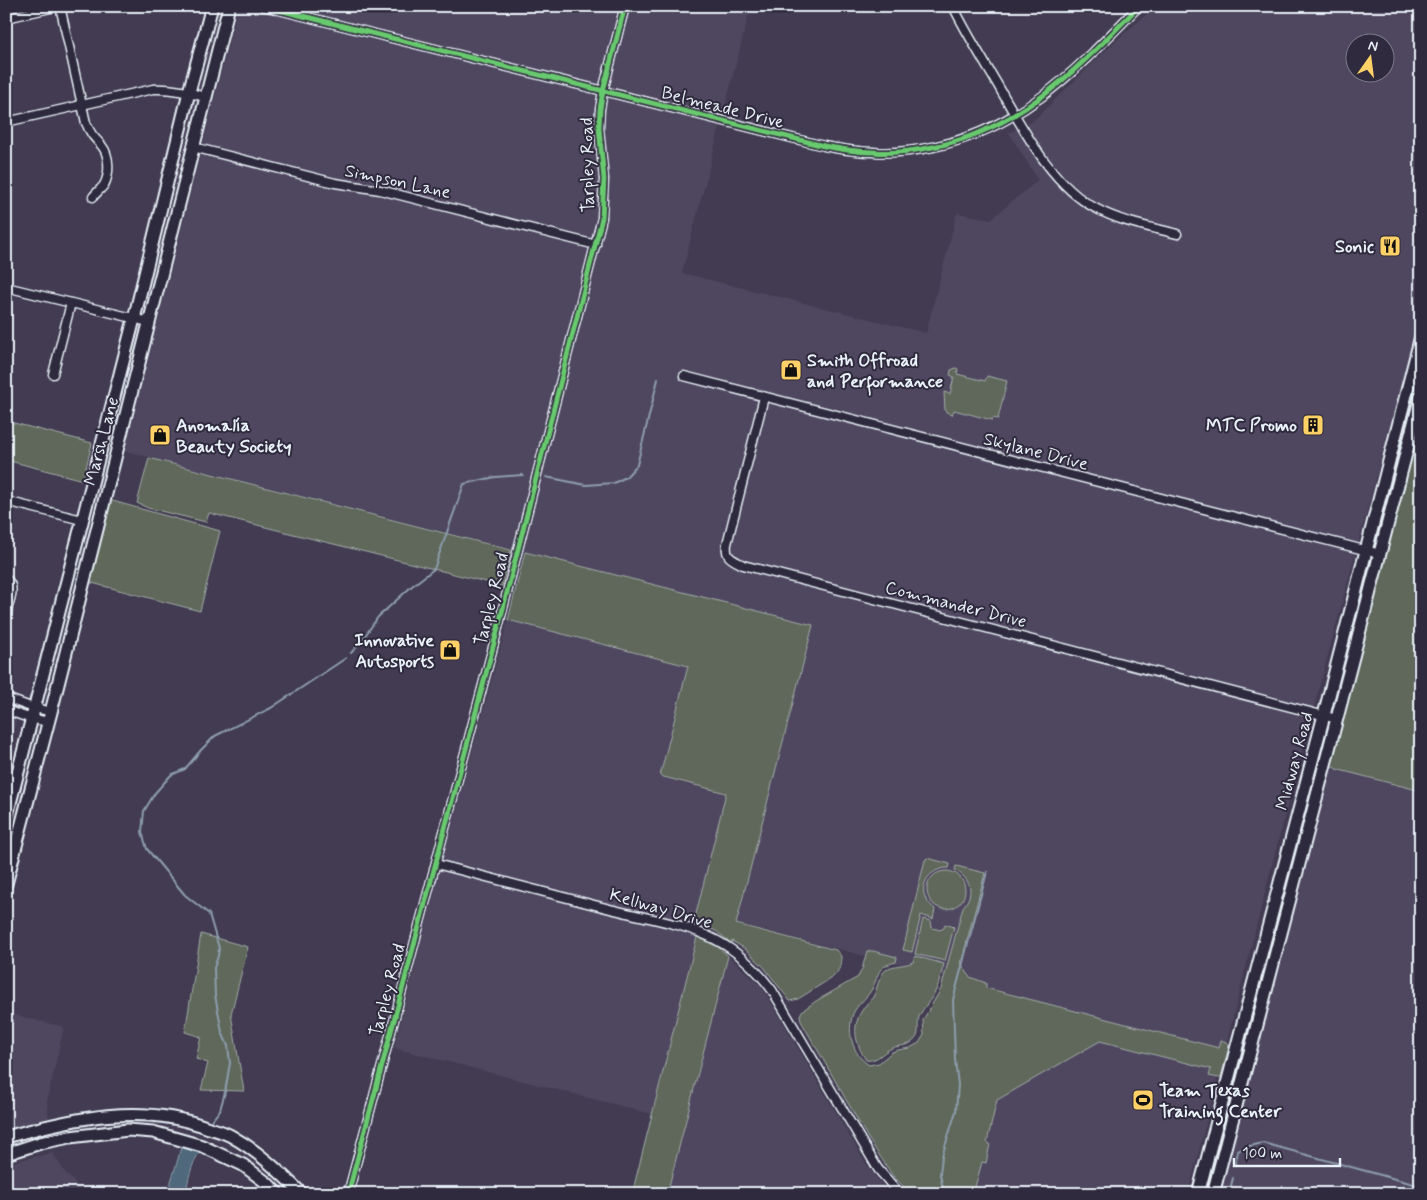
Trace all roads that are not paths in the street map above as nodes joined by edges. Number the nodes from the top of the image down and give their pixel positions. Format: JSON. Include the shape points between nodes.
{"nodes":[{"id":1,"x":60,"y":6,"type":"edge"},
{"id":2,"x":212,"y":6,"type":"edge"},
{"id":3,"x":229,"y":6,"type":"edge"},
{"id":4,"x":263,"y":6,"type":"edge"},
{"id":5,"x":625,"y":6,"type":"edge"},
{"id":6,"x":953,"y":6,"type":"edge"},
{"id":7,"x":1140,"y":6,"type":"edge"},
{"id":8,"x":6,"y":18,"type":"edge"},
{"id":9,"x":603,"y":91,"type":"junction"},
{"id":10,"x":189,"y":92,"type":"junction"},
{"id":11,"x":206,"y":96,"type":"junction"},
{"id":12,"x":83,"y":105,"type":"junction"},
{"id":13,"x":1016,"y":116,"type":"junction"},
{"id":14,"x":6,"y":122,"type":"edge"},
{"id":15,"x":193,"y":147,"type":"junction"},
{"id":16,"x":93,"y":197,"type":"dead end"},
{"id":17,"x":1177,"y":234,"type":"dead end"},
{"id":18,"x":596,"y":245,"type":"junction"},
{"id":19,"x":6,"y":287,"type":"edge"},
{"id":20,"x":71,"y":303,"type":"junction"},
{"id":21,"x":134,"y":319,"type":"junction"},
{"id":22,"x":149,"y":322,"type":"junction"},
{"id":23,"x":1421,"y":336,"type":"edge"},
{"id":24,"x":53,"y":374,"type":"dead end"},
{"id":25,"x":684,"y":376,"type":"dead end"},
{"id":26,"x":1421,"y":396,"type":"edge"},
{"id":27,"x":764,"y":397,"type":"junction"},
{"id":28,"x":1403,"y":406,"type":"junction"},
{"id":29,"x":1417,"y":409,"type":"junction"},
{"id":30,"x":6,"y":500,"type":"edge"},
{"id":31,"x":82,"y":520,"type":"junction"},
{"id":32,"x":1367,"y":551,"type":"junction"},
{"id":33,"x":1380,"y":554,"type":"junction"},
{"id":34,"x":8,"y":580,"type":"edge"},
{"id":35,"x":6,"y":613,"type":"edge"},
{"id":36,"x":6,"y":698,"type":"edge"},
{"id":37,"x":6,"y":710,"type":"edge"},
{"id":38,"x":34,"y":713,"type":"junction"},
{"id":39,"x":1324,"y":715,"type":"junction"},
{"id":40,"x":50,"y":717,"type":"junction"},
{"id":41,"x":1337,"y":718,"type":"junction"},
{"id":42,"x":6,"y":819,"type":"edge"},
{"id":43,"x":436,"y":864,"type":"junction"},
{"id":44,"x":6,"y":884,"type":"edge"},
{"id":45,"x":1265,"y":939,"type":"junction"},
{"id":46,"x":1279,"y":943,"type":"junction"},
{"id":47,"x":1226,"y":1088,"type":"junction"},
{"id":48,"x":1240,"y":1092,"type":"junction"},
{"id":49,"x":155,"y":1115,"type":"junction"},
{"id":50,"x":153,"y":1132,"type":"junction"},
{"id":51,"x":6,"y":1137,"type":"edge"},
{"id":52,"x":6,"y":1154,"type":"edge"},
{"id":53,"x":278,"y":1194,"type":"edge"},
{"id":54,"x":302,"y":1194,"type":"edge"},
{"id":55,"x":348,"y":1194,"type":"edge"},
{"id":56,"x":900,"y":1194,"type":"edge"},
{"id":57,"x":1198,"y":1194,"type":"edge"},
{"id":58,"x":1213,"y":1194,"type":"edge"}],
"edges":[{"from":1,"to":8,"type":"street"},
{"from":1,"to":12,"type":"street"},
{"from":2,"to":10,"type":"main road","name":"Marsh Lane"},
{"from":3,"to":11,"type":"main road","name":"Marsh Lane"},
{"from":4,"to":9,"type":"street","name":"Belmeade Drive"},
{"from":5,"to":9,"type":"street","name":"Tarpley Road"},
{"from":6,"to":13,"type":"street"},
{"from":7,"to":13,"type":"street","name":"Belmeade Drive","via":[[1081,64]]},
{"from":9,"to":13,"type":"street","name":"Belmeade Drive","via":[[824,146],[873,152],[940,146]]},
{"from":9,"to":18,"type":"street","name":"Tarpley Road","via":[[599,128],[604,202]]},
{"from":10,"to":11,"type":"street"},
{"from":10,"to":12,"type":"street","via":[[153,89]]},
{"from":10,"to":21,"type":"main road","name":"Marsh Lane"},
{"from":11,"to":15,"type":"main road","name":"Marsh Lane"},
{"from":12,"to":14,"type":"street"},
{"from":12,"to":16,"type":"street","via":[[89,131],[106,152],[108,160],[104,185]]},
{"from":13,"to":17,"type":"street","via":[[1050,169],[1080,198],[1114,216]]},
{"from":15,"to":18,"type":"street","name":"Simpson Lane"},
{"from":15,"to":22,"type":"main road","name":"Marsh Lane"},
{"from":18,"to":43,"type":"street","name":"Tarpley Road"},
{"from":19,"to":20,"type":"street"},
{"from":20,"to":21,"type":"street"},
{"from":20,"to":24,"type":"street"},
{"from":21,"to":22,"type":"street"},
{"from":21,"to":31,"type":"main road","name":"Marsh Lane"},
{"from":22,"to":40,"type":"main road","name":"Marsh Lane"},
{"from":23,"to":28,"type":"main road","name":"Midway Road"},
{"from":25,"to":27,"type":"street","name":"Skylane Drive"},
{"from":26,"to":29,"type":"main road","name":"Midway Road"},
{"from":27,"to":32,"type":"street","name":"Skylane Drive"},
{"from":27,"to":39,"type":"street","name":"Commander Drive","via":[[727,544],[726,552],[730,558],[743,565]]},
{"from":28,"to":29,"type":"main road"},
{"from":28,"to":32,"type":"main road","name":"Midway Road"},
{"from":29,"to":33,"type":"main road","name":"Midway Road"},
{"from":30,"to":31,"type":"street"},
{"from":31,"to":38,"type":"main road","name":"Marsh Lane"},
{"from":32,"to":33,"type":"street","name":"Skylane Drive"},
{"from":32,"to":39,"type":"main road","name":"Midway Road"},
{"from":33,"to":41,"type":"main road","name":"Midway Road"},
{"from":34,"to":35,"type":"street","via":[[13,588]]},
{"from":36,"to":38,"type":"street"},
{"from":37,"to":38,"type":"street"},
{"from":38,"to":40,"type":"street"},
{"from":38,"to":42,"type":"main road","name":"Marsh Lane"},
{"from":39,"to":41,"type":"street","name":"Commander Drive"},
{"from":39,"to":45,"type":"main road","name":"Midway Road"},
{"from":40,"to":44,"type":"main road","name":"Marsh Lane"},
{"from":41,"to":46,"type":"main road","name":"Midway Road"},
{"from":43,"to":55,"type":"street","name":"Tarpley Road"},
{"from":43,"to":56,"type":"street","name":"Kellway Drive","via":[[681,927],[728,947],[772,990],[874,1162]]},
{"from":45,"to":46,"type":"main road"},
{"from":45,"to":47,"type":"main road","name":"Midway Road"},
{"from":46,"to":48,"type":"main road","name":"Midway Road"},
{"from":47,"to":48,"type":"main road"},
{"from":47,"to":57,"type":"main road","name":"Midway Road"},
{"from":48,"to":58,"type":"main road","name":"Midway Road"},
{"from":49,"to":50,"type":"main road"},
{"from":49,"to":51,"type":"main road","via":[[92,1117],[55,1123]]},
{"from":49,"to":54,"type":"main road","via":[[194,1122],[229,1135],[260,1155]]},
{"from":50,"to":52,"type":"main road","via":[[128,1130],[70,1137]]},
{"from":50,"to":53,"type":"main road","via":[[202,1146],[243,1165]]}]}
